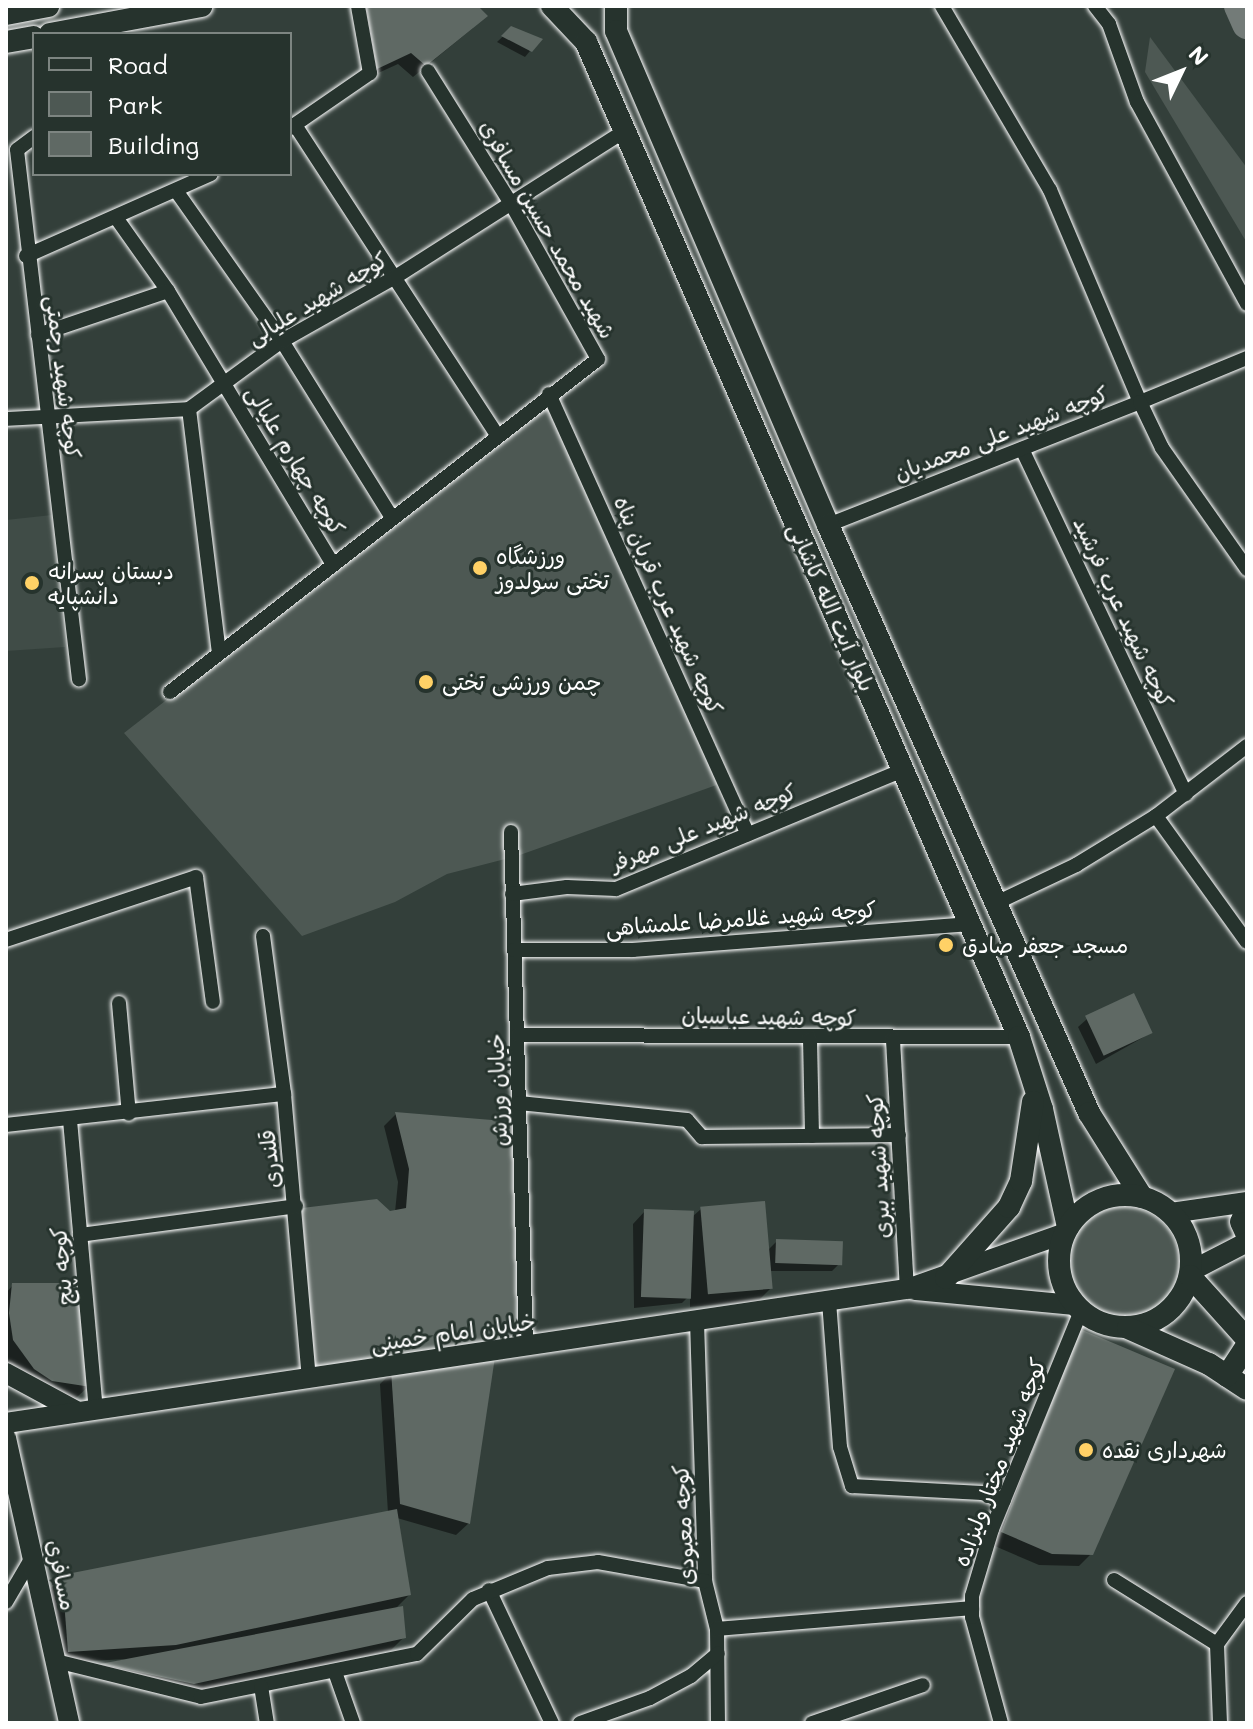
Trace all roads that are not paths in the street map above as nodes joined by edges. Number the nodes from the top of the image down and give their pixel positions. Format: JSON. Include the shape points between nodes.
{"nodes":[{"id":1,"x":48,"y":6,"type":"edge"},
{"id":2,"x":201,"y":6,"type":"edge"},
{"id":3,"x":358,"y":6,"type":"edge"},
{"id":4,"x":552,"y":6,"type":"edge"},
{"id":5,"x":616,"y":6,"type":"edge"},
{"id":6,"x":942,"y":6,"type":"edge"},
{"id":7,"x":1095,"y":6,"type":"edge"},
{"id":8,"x":6,"y":14,"type":"edge"},
{"id":9,"x":61,"y":32,"type":"edge"},
{"id":10,"x":32,"y":37,"type":"edge"},
{"id":11,"x":6,"y":42,"type":"edge"},
{"id":12,"x":428,"y":71,"type":"dead end"},
{"id":13,"x":611,"y":98,"type":"junction"},
{"id":14,"x":648,"y":105,"type":"junction"},
{"id":15,"x":292,"y":126,"type":"edge"},
{"id":16,"x":625,"y":131,"type":"junction"},
{"id":17,"x":32,"y":139,"type":"edge"},
{"id":18,"x":207,"y":176,"type":"edge"},
{"id":19,"x":177,"y":192,"type":"junction"},
{"id":20,"x":512,"y":205,"type":"junction"},
{"id":21,"x":117,"y":219,"type":"junction"},
{"id":22,"x":26,"y":256,"type":"junction"},
{"id":23,"x":397,"y":276,"type":"junction"},
{"id":24,"x":168,"y":291,"type":"junction"},
{"id":25,"x":1247,"y":304,"type":"edge"},
{"id":26,"x":38,"y":335,"type":"junction"},
{"id":27,"x":282,"y":341,"type":"junction"},
{"id":28,"x":1247,"y":358,"type":"edge"},
{"id":29,"x":224,"y":382,"type":"junction"},
{"id":30,"x":549,"y":394,"type":"junction"},
{"id":31,"x":1140,"y":402,"type":"junction"},
{"id":32,"x":189,"y":409,"type":"junction"},
{"id":33,"x":47,"y":415,"type":"junction"},
{"id":34,"x":6,"y":419,"type":"edge"},
{"id":35,"x":497,"y":435,"type":"junction"},
{"id":36,"x":1022,"y":449,"type":"junction"},
{"id":37,"x":392,"y":518,"type":"junction"},
{"id":38,"x":828,"y":525,"type":"junction"},
{"id":39,"x":333,"y":564,"type":"junction"},
{"id":40,"x":1247,"y":569,"type":"edge"},
{"id":41,"x":219,"y":653,"type":"junction"},
{"id":42,"x":79,"y":679,"type":"dead end"},
{"id":43,"x":170,"y":692,"type":"dead end"},
{"id":44,"x":1247,"y":746,"type":"edge"},
{"id":45,"x":903,"y":770,"type":"junction"},
{"id":46,"x":1186,"y":794,"type":"junction"},
{"id":47,"x":1156,"y":816,"type":"junction"},
{"id":48,"x":511,"y":832,"type":"dead end"},
{"id":49,"x":748,"y":834,"type":"junction"},
{"id":50,"x":512,"y":894,"type":"junction"},
{"id":51,"x":996,"y":903,"type":"junction"},
{"id":52,"x":970,"y":924,"type":"junction"},
{"id":53,"x":263,"y":936,"type":"dead end"},
{"id":54,"x":6,"y":940,"type":"edge"},
{"id":55,"x":1247,"y":942,"type":"edge"},
{"id":56,"x":514,"y":950,"type":"junction"},
{"id":57,"x":1030,"y":978,"type":"junction"},
{"id":58,"x":999,"y":990,"type":"junction"},
{"id":59,"x":213,"y":1002,"type":"dead end"},
{"id":60,"x":119,"y":1003,"type":"dead end"},
{"id":61,"x":518,"y":1035,"type":"junction"},
{"id":62,"x":1019,"y":1037,"type":"junction"},
{"id":63,"x":810,"y":1039,"type":"junction"},
{"id":64,"x":893,"y":1040,"type":"junction"},
{"id":65,"x":1034,"y":1085,"type":"junction"},
{"id":66,"x":284,"y":1094,"type":"junction"},
{"id":67,"x":519,"y":1103,"type":"junction"},
{"id":68,"x":129,"y":1114,"type":"junction"},
{"id":69,"x":70,"y":1120,"type":"junction"},
{"id":70,"x":6,"y":1125,"type":"edge"},
{"id":71,"x":899,"y":1135,"type":"junction"},
{"id":72,"x":812,"y":1136,"type":"junction"},
{"id":73,"x":1142,"y":1197,"type":"junction"},
{"id":74,"x":1247,"y":1204,"type":"edge"},
{"id":75,"x":296,"y":1206,"type":"junction"},
{"id":76,"x":1171,"y":1213,"type":"junction"},
{"id":77,"x":1066,"y":1230,"type":"junction"},
{"id":78,"x":80,"y":1235,"type":"junction"},
{"id":79,"x":1247,"y":1239,"type":"edge"},
{"id":80,"x":1190,"y":1273,"type":"junction"},
{"id":81,"x":946,"y":1278,"type":"junction"},
{"id":82,"x":907,"y":1289,"type":"junction"},
{"id":83,"x":829,"y":1301,"type":"junction"},
{"id":84,"x":1078,"y":1308,"type":"junction"},
{"id":85,"x":697,"y":1321,"type":"junction"},
{"id":86,"x":1128,"y":1328,"type":"junction"},
{"id":87,"x":1247,"y":1339,"type":"edge"},
{"id":88,"x":1247,"y":1345,"type":"edge"},
{"id":89,"x":526,"y":1346,"type":"junction"},
{"id":90,"x":6,"y":1373,"type":"edge"},
{"id":91,"x":1227,"y":1376,"type":"junction"},
{"id":92,"x":309,"y":1378,"type":"junction"},
{"id":93,"x":1247,"y":1389,"type":"edge"},
{"id":94,"x":87,"y":1410,"type":"junction"},
{"id":95,"x":6,"y":1423,"type":"edge"},
{"id":96,"x":6,"y":1438,"type":"edge"},
{"id":97,"x":11,"y":1478,"type":"edge"},
{"id":98,"x":1004,"y":1501,"type":"junction"},
{"id":99,"x":34,"y":1554,"type":"junction"},
{"id":100,"x":1114,"y":1580,"type":"dead end"},
{"id":101,"x":705,"y":1581,"type":"junction"},
{"id":102,"x":489,"y":1590,"type":"junction"},
{"id":103,"x":6,"y":1602,"type":"edge"},
{"id":104,"x":1247,"y":1603,"type":"edge"},
{"id":105,"x":972,"y":1608,"type":"junction"},
{"id":106,"x":717,"y":1629,"type":"junction"},
{"id":107,"x":1217,"y":1644,"type":"junction"},
{"id":108,"x":718,"y":1653,"type":"junction"},
{"id":109,"x":56,"y":1661,"type":"junction"},
{"id":110,"x":335,"y":1672,"type":"junction"},
{"id":111,"x":923,"y":1685,"type":"dead end"},
{"id":112,"x":261,"y":1686,"type":"junction"},
{"id":113,"x":620,"y":1707,"type":"junction"},
{"id":114,"x":69,"y":1723,"type":"edge"},
{"id":115,"x":267,"y":1723,"type":"edge"},
{"id":116,"x":353,"y":1723,"type":"edge"},
{"id":117,"x":552,"y":1723,"type":"edge"},
{"id":118,"x":580,"y":1723,"type":"edge"},
{"id":119,"x":625,"y":1723,"type":"edge"},
{"id":120,"x":718,"y":1723,"type":"edge"},
{"id":121,"x":812,"y":1723,"type":"edge"},
{"id":122,"x":1001,"y":1723,"type":"edge"},
{"id":123,"x":1220,"y":1723,"type":"edge"}],
"edges":[{"from":1,"to":8,"type":"main road"},
{"from":2,"to":9,"type":"main road"},
{"from":3,"to":15,"type":"street","via":[[370,73]]},
{"from":4,"to":13,"type":"main road","name":"بلوار آیت الله کاشانی","via":[[586,42]]},
{"from":5,"to":14,"type":"main road","name":"بلوار آیت الله کاشانی","via":[[616,31]]},
{"from":6,"to":31,"type":"street","via":[[1050,190]]},
{"from":7,"to":25,"type":"street","via":[[1109,24],[1137,102]]},
{"from":10,"to":11,"type":"main road"},
{"from":12,"to":20,"type":"street","name":"شهید محمد حسین مسافری"},
{"from":13,"to":14,"type":"main road","via":[[622,90],[638,94]]},
{"from":13,"to":16,"type":"main road","name":"بلوار آیت الله کاشانی"},
{"from":14,"to":38,"type":"main road","name":"بلوار آیت الله کاشانی"},
{"from":15,"to":23,"type":"street"},
{"from":16,"to":20,"type":"street","name":"کوچه شهید علیالی"},
{"from":16,"to":45,"type":"main road","name":"بلوار آیت الله کاشانی"},
{"from":17,"to":22,"type":"street","name":"کوچه شهید رحمتی","via":[[17,150]]},
{"from":18,"to":19,"type":"street"},
{"from":19,"to":21,"type":"street"},
{"from":19,"to":27,"type":"street"},
{"from":20,"to":23,"type":"street","name":"کوچه شهید علیالی"},
{"from":20,"to":30,"type":"street","name":"شهید محمد حسین مسافری","via":[[598,359]]},
{"from":21,"to":22,"type":"street"},
{"from":21,"to":24,"type":"street","name":"کوچه چهارم علیالی"},
{"from":22,"to":26,"type":"street","name":"کوچه شهید رحمتی"},
{"from":23,"to":27,"type":"street","name":"کوچه شهید علیالی"},
{"from":23,"to":35,"type":"street"},
{"from":24,"to":26,"type":"street"},
{"from":24,"to":29,"type":"street","name":"کوچه چهارم علیالی"},
{"from":26,"to":33,"type":"street","name":"کوچه شهید رحمتی"},
{"from":27,"to":29,"type":"street","name":"کوچه شهید علیالی"},
{"from":27,"to":37,"type":"street"},
{"from":28,"to":31,"type":"street"},
{"from":29,"to":32,"type":"street","name":"کوچه شهید علیالی"},
{"from":29,"to":39,"type":"street","name":"کوچه چهارم علیالی"},
{"from":30,"to":35,"type":"street"},
{"from":30,"to":49,"type":"street","name":"کوچه شهید عرب قربان پناه"},
{"from":31,"to":36,"type":"street","name":"کوچه شهید علی محمدیان"},
{"from":31,"to":40,"type":"street","name":"کوچه شهید علی محمدیان","via":[[1162,448]]},
{"from":32,"to":33,"type":"street"},
{"from":32,"to":41,"type":"street"},
{"from":33,"to":34,"type":"street"},
{"from":33,"to":42,"type":"street","name":"کوچه شهید رحمتی"},
{"from":35,"to":37,"type":"street"},
{"from":36,"to":38,"type":"street","name":"کوچه شهید علی محمدیان"},
{"from":36,"to":46,"type":"street","name":"کوچه شهید عرب فرشید"},
{"from":37,"to":39,"type":"street"},
{"from":38,"to":51,"type":"main road","name":"بلوار آیت الله کاشانی"},
{"from":39,"to":41,"type":"street"},
{"from":41,"to":43,"type":"street"},
{"from":44,"to":46,"type":"street"},
{"from":45,"to":49,"type":"street","name":"کوچه شهید علی مهرفر"},
{"from":45,"to":52,"type":"main road","name":"بلوار آیت الله کاشانی"},
{"from":46,"to":47,"type":"street"},
{"from":47,"to":51,"type":"street","via":[[1076,865]]},
{"from":47,"to":55,"type":"street"},
{"from":48,"to":50,"type":"street","name":"خیابان ورزش"},
{"from":49,"to":50,"type":"street","name":"کوچه شهید علی مهرفر","via":[[616,889],[567,887]]},
{"from":50,"to":56,"type":"street","name":"خیابان ورزش"},
{"from":51,"to":57,"type":"main road","name":"بلوار آیت الله کاشانی"},
{"from":52,"to":56,"type":"street","name":"کوچه شهید غلامرضا علمشاهی","via":[[633,950]]},
{"from":52,"to":58,"type":"main road","name":"بلوار آیت الله کاشانی"},
{"from":53,"to":66,"type":"street","name":"قلندری"},
{"from":54,"to":59,"type":"street","via":[[196,877]]},
{"from":56,"to":61,"type":"street","name":"خیابان ورزش"},
{"from":57,"to":58,"type":"main road"},
{"from":57,"to":73,"type":"main road","name":"بلوار آیت الله کاشانی","via":[[1106,1148]]},
{"from":58,"to":62,"type":"main road","name":"بلوار آیت الله کاشانی"},
{"from":60,"to":68,"type":"street"},
{"from":61,"to":63,"type":"street","name":"کوچه شهید عباسیان"},
{"from":61,"to":67,"type":"street","name":"خیابان ورزش"},
{"from":62,"to":64,"type":"street","name":"کوچه شهید عباسیان"},
{"from":62,"to":65,"type":"main road","name":"بلوار آیت الله کاشانی"},
{"from":63,"to":64,"type":"street","name":"کوچه شهید عباسیان"},
{"from":63,"to":72,"type":"street"},
{"from":64,"to":71,"type":"street","name":"کوچه شهید ببری"},
{"from":65,"to":77,"type":"main road","name":"بلوار آیت الله کاشانی"},
{"from":65,"to":81,"type":"main road","via":[[1021,1181],[1009,1207]]},
{"from":66,"to":68,"type":"street"},
{"from":66,"to":75,"type":"street","name":"قلندری"},
{"from":67,"to":72,"type":"street","via":[[687,1120],[702,1137]]},
{"from":67,"to":89,"type":"street","name":"خیابان ورزش"},
{"from":68,"to":69,"type":"street"},
{"from":69,"to":70,"type":"street"},
{"from":69,"to":78,"type":"street","name":"کوچه پنج"},
{"from":71,"to":72,"type":"street"},
{"from":71,"to":82,"type":"street","name":"کوچه شهید ببری"},
{"from":73,"to":76,"type":"main road"},
{"from":73,"to":77,"type":"main road","via":[[1125,1195],[1092,1203]]},
{"from":74,"to":76,"type":"main road"},
{"from":74,"to":79,"type":"main road","via":[[1240,1222]]},
{"from":75,"to":78,"type":"street"},
{"from":75,"to":92,"type":"street","name":"قلندری"},
{"from":76,"to":80,"type":"main road","via":[[1188,1240]]},
{"from":77,"to":81,"type":"main road"},
{"from":77,"to":84,"type":"main road","via":[[1059,1263]]},
{"from":78,"to":94,"type":"street","name":"کوچه پنج"},
{"from":79,"to":80,"type":"main road"},
{"from":80,"to":86,"type":"main road","via":[[1174,1306],[1153,1321]]},
{"from":80,"to":87,"type":"main road"},
{"from":81,"to":82,"type":"main road"},
{"from":82,"to":83,"type":"main road","name":"خیابان امام خمینی"},
{"from":82,"to":84,"type":"main road"},
{"from":83,"to":85,"type":"main road","name":"خیابان امام خمینی"},
{"from":83,"to":98,"type":"street","via":[[840,1447],[852,1486],[982,1493]]},
{"from":84,"to":86,"type":"main road","via":[[1103,1324]]},
{"from":84,"to":98,"type":"street","name":"کوچه شهید مختار ولیزاده"},
{"from":85,"to":89,"type":"main road","name":"خیابان امام خمینی"},
{"from":85,"to":101,"type":"street","name":"کوچه معبودی"},
{"from":86,"to":91,"type":"main road"},
{"from":88,"to":91,"type":"main road"},
{"from":89,"to":92,"type":"main road","name":"خیابان امام خمینی"},
{"from":90,"to":94,"type":"main road"},
{"from":91,"to":93,"type":"main road"},
{"from":92,"to":94,"type":"main road","name":"خیابان امام خمینی"},
{"from":94,"to":95,"type":"main road","name":"خیابان امام خمینی"},
{"from":96,"to":97,"type":"main road","name":"مسافری"},
{"from":97,"to":99,"type":"main road","name":"مسافری"},
{"from":98,"to":105,"type":"street","name":"کوچه شهید مختار ولیزاده"},
{"from":99,"to":103,"type":"street"},
{"from":99,"to":109,"type":"main road","name":"مسافری"},
{"from":100,"to":107,"type":"street"},
{"from":101,"to":102,"type":"street","via":[[598,1562],[548,1568]]},
{"from":101,"to":106,"type":"street","name":"کوچه معبودی"},
{"from":102,"to":110,"type":"street","via":[[417,1654]]},
{"from":102,"to":117,"type":"street"},
{"from":104,"to":107,"type":"street"},
{"from":105,"to":106,"type":"street"},
{"from":105,"to":122,"type":"street"},
{"from":106,"to":108,"type":"street","name":"کوچه معبودی"},
{"from":107,"to":123,"type":"street"},
{"from":108,"to":113,"type":"street","via":[[691,1676]]},
{"from":108,"to":120,"type":"street","name":"کوچه معبودی"},
{"from":109,"to":112,"type":"street","via":[[201,1697]]},
{"from":109,"to":114,"type":"main road","name":"مسافری"},
{"from":110,"to":112,"type":"street"},
{"from":110,"to":116,"type":"street"},
{"from":111,"to":121,"type":"street"},
{"from":112,"to":115,"type":"street"},
{"from":113,"to":118,"type":"street"},
{"from":113,"to":119,"type":"street"}]}
